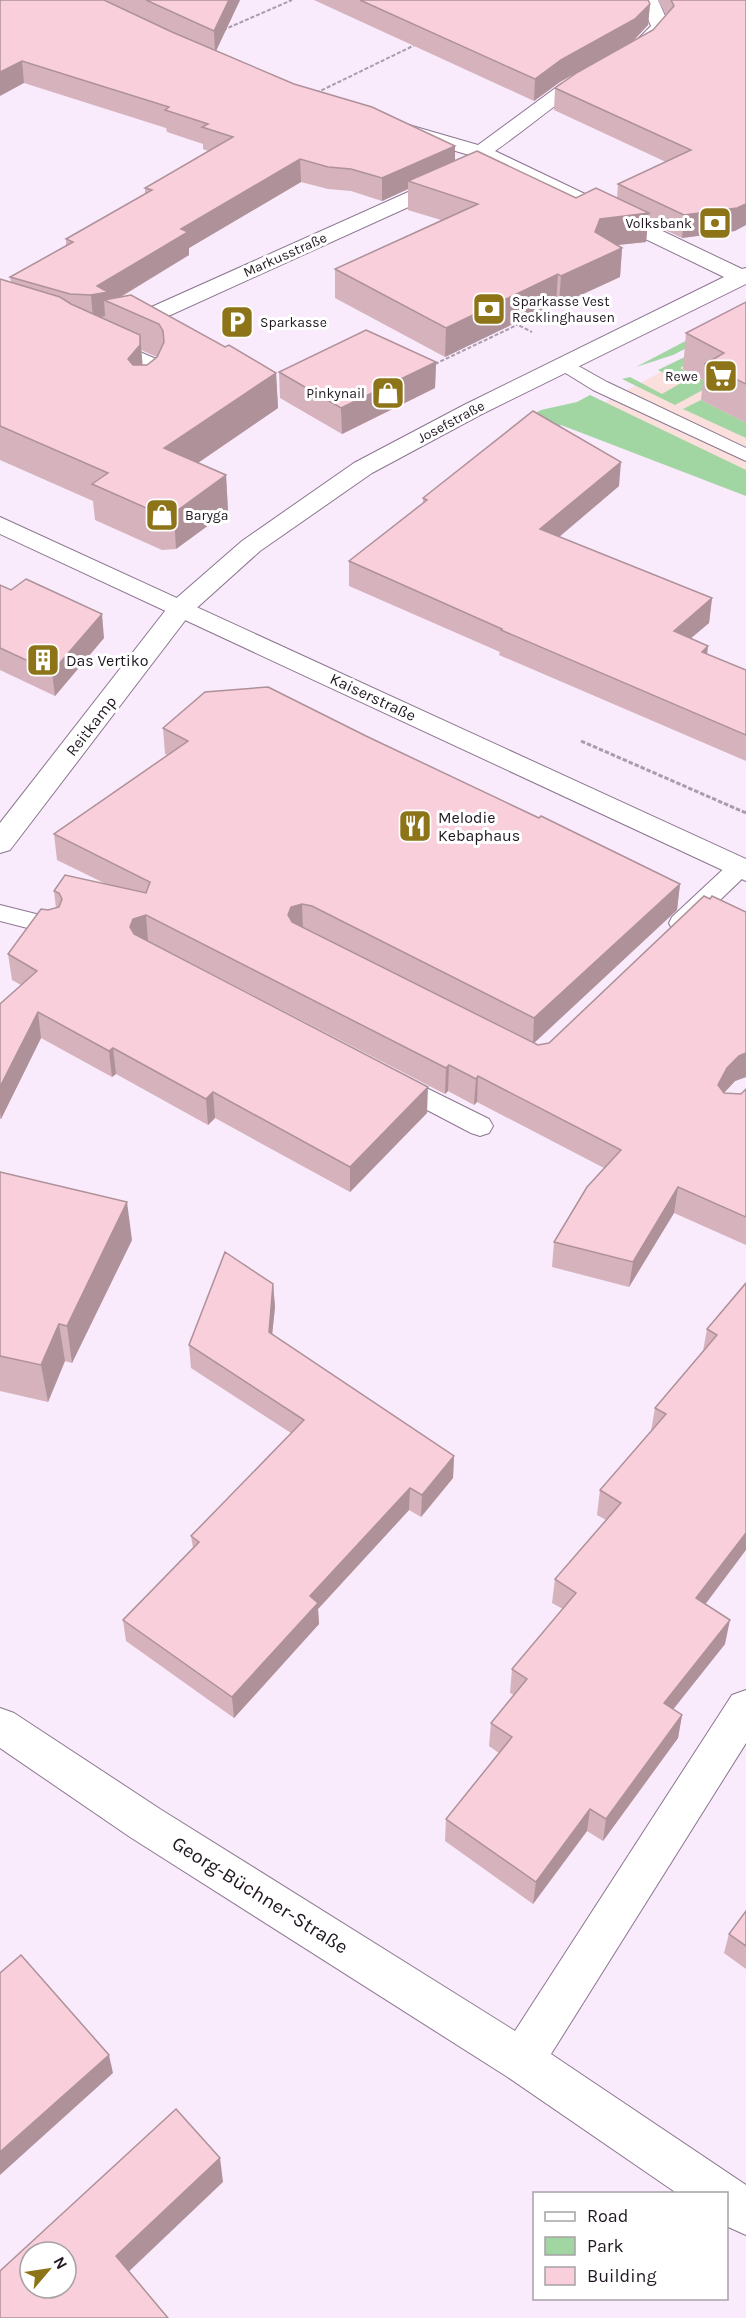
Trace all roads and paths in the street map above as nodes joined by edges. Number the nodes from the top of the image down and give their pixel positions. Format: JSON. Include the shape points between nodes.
{"nodes":[{"id":1,"x":292,"y":0,"type":"edge"},
{"id":2,"x":644,"y":0,"type":"edge"},
{"id":3,"x":221,"y":31,"type":"edge"},
{"id":4,"x":417,"y":44,"type":"edge"},
{"id":5,"x":312,"y":95,"type":"edge"},
{"id":6,"x":380,"y":122,"type":"edge"},
{"id":7,"x":481,"y":152,"type":"junction"},
{"id":8,"x":743,"y":276,"type":"edge"},
{"id":9,"x":517,"y":324,"type":"edge"},
{"id":10,"x":92,"y":333,"type":"joint"},
{"id":11,"x":435,"y":364,"type":"edge"},
{"id":12,"x":566,"y":365,"type":"junction"},
{"id":13,"x":142,"y":394,"type":"edge"},
{"id":14,"x":746,"y":455,"type":"edge"},
{"id":15,"x":0,"y":525,"type":"edge"},
{"id":16,"x":181,"y":608,"type":"junction"},
{"id":17,"x":0,"y":843,"type":"edge"},
{"id":18,"x":743,"y":870,"type":"edge"},
{"id":19,"x":0,"y":913,"type":"edge"},
{"id":20,"x":51,"y":926,"type":"edge"},
{"id":21,"x":663,"y":940,"type":"edge"},
{"id":22,"x":376,"y":1072,"type":"edge"},
{"id":23,"x":480,"y":1126,"type":"dead end"},
{"id":24,"x":746,"y":1708,"type":"edge"},
{"id":25,"x":0,"y":1726,"type":"edge"},
{"id":26,"x":522,"y":2060,"type":"junction"},
{"id":27,"x":718,"y":2192,"type":"edge"},
{"id":28,"x":728,"y":2200,"type":"edge"},
{"id":29,"x":746,"y":2212,"type":"edge"}],
"edges":[{"from":1,"to":3,"type":"path"},
{"from":2,"to":7,"type":"street","name":"Markusstraße","via":[[651,4],[661,27],[642,46],[568,88]]},
{"from":4,"to":5,"type":"path"},
{"from":6,"to":7,"type":"street"},
{"from":7,"to":8,"type":"street"},
{"from":7,"to":10,"type":"street","name":"Markusstraße","via":[[472,171],[145,318]]},
{"from":8,"to":12,"type":"street","name":"Josefstraße"},
{"from":9,"to":11,"type":"path"},
{"from":10,"to":13,"type":"lane","via":[[154,364],[156,378]]},
{"from":12,"to":14,"type":"lane","via":[[600,386]]},
{"from":12,"to":16,"type":"street","name":"Josefstraße","via":[[363,468],[251,546]]},
{"from":15,"to":16,"type":"street","name":"Kaiserstraße"},
{"from":16,"to":17,"type":"street","name":"Reitkamp"},
{"from":16,"to":18,"type":"street","name":"Kaiserstraße"},
{"from":18,"to":21,"type":"lane"},
{"from":19,"to":20,"type":"lane"},
{"from":22,"to":23,"type":"lane"},
{"from":24,"to":26,"type":"street"},
{"from":25,"to":26,"type":"street","name":"Georg-Büchner-Straße","via":[[145,1823]]},
{"from":26,"to":27,"type":"street","name":"Georg-Büchner-Straße"},
{"from":28,"to":29,"type":"street"}]}
